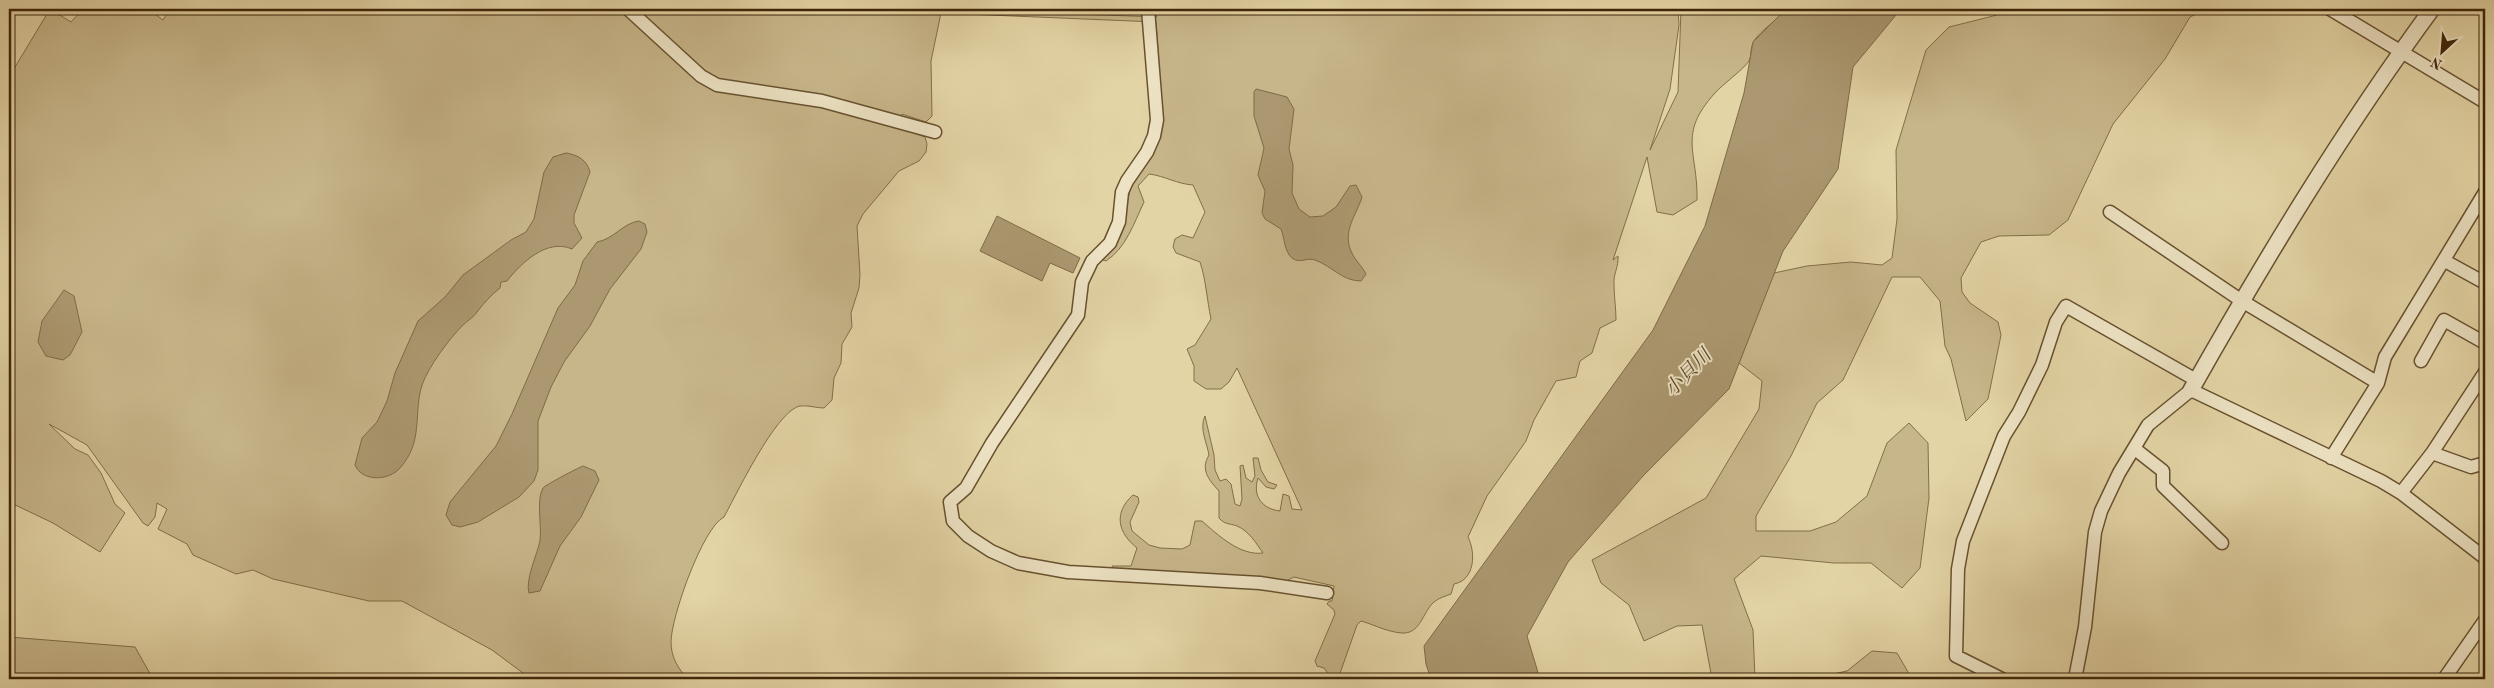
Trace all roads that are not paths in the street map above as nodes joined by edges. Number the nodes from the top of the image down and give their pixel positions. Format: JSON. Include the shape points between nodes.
{"nodes":[{"id":1,"x":628,"y":9,"type":"edge"},
{"id":2,"x":1148,"y":9,"type":"edge"},
{"id":3,"x":2330,"y":9,"type":"edge"},
{"id":4,"x":2432,"y":9,"type":"edge"},
{"id":5,"x":2401,"y":51,"type":"junction"},
{"id":6,"x":2485,"y":102,"type":"edge"},
{"id":7,"x":935,"y":132,"type":"dead end"},
{"id":8,"x":2485,"y":192,"type":"edge"},
{"id":9,"x":2110,"y":212,"type":"dead end"},
{"id":10,"x":2445,"y":261,"type":"junction"},
{"id":11,"x":2485,"y":283,"type":"edge"},
{"id":12,"x":2242,"y":301,"type":"junction"},
{"id":13,"x":2485,"y":343,"type":"edge"},
{"id":14,"x":2421,"y":361,"type":"dead end"},
{"id":15,"x":2485,"y":372,"type":"edge"},
{"id":16,"x":2378,"y":383,"type":"junction"},
{"id":17,"x":2193,"y":385,"type":"junction"},
{"id":18,"x":2134,"y":449,"type":"junction"},
{"id":19,"x":2432,"y":453,"type":"junction"},
{"id":20,"x":2331,"y":458,"type":"junction"},
{"id":21,"x":2485,"y":463,"type":"edge"},
{"id":22,"x":2402,"y":493,"type":"junction"},
{"id":23,"x":2222,"y":543,"type":"dead end"},
{"id":24,"x":2485,"y":558,"type":"edge"},
{"id":25,"x":1327,"y":593,"type":"dead end"},
{"id":26,"x":2485,"y":620,"type":"edge"},
{"id":27,"x":2002,"y":679,"type":"edge"},
{"id":28,"x":2076,"y":679,"type":"edge"},
{"id":29,"x":2444,"y":679,"type":"edge"}],
"edges":[{"from":1,"to":7,"type":"street","via":[[707,81],[822,101]]},
{"from":2,"to":25,"type":"street","via":[[1158,120],[1154,136],[1122,192],[1119,222],[1110,242],[1092,261],[1082,282],[1078,315],[992,442],[966,488],[950,502],[953,520],[968,536],[991,552],[1018,563],[1068,572],[1260,583]]},
{"from":3,"to":5,"type":"street"},
{"from":4,"to":5,"type":"street"},
{"from":5,"to":6,"type":"street"},
{"from":5,"to":12,"type":"street","via":[[2363,106]]},
{"from":8,"to":10,"type":"street"},
{"from":9,"to":12,"type":"street"},
{"from":10,"to":11,"type":"street"},
{"from":10,"to":16,"type":"street","via":[[2385,357]]},
{"from":12,"to":16,"type":"street"},
{"from":12,"to":17,"type":"street"},
{"from":13,"to":14,"type":"street","via":[[2444,320]]},
{"from":15,"to":19,"type":"street"},
{"from":16,"to":20,"type":"street"},
{"from":17,"to":18,"type":"street","via":[[2148,425]]},
{"from":17,"to":20,"type":"street"},
{"from":17,"to":27,"type":"street","via":[[2066,306],[2056,322],[2042,366],[2004,436],[1985,481],[1958,569],[1956,656]]},
{"from":18,"to":23,"type":"street","via":[[2162,471],[2163,486]]},
{"from":18,"to":28,"type":"street","via":[[2119,473],[2097,525]]},
{"from":19,"to":21,"type":"street","via":[[2471,467]]},
{"from":19,"to":22,"type":"street"},
{"from":20,"to":22,"type":"street"},
{"from":22,"to":24,"type":"street"},
{"from":26,"to":29,"type":"street"}]}
